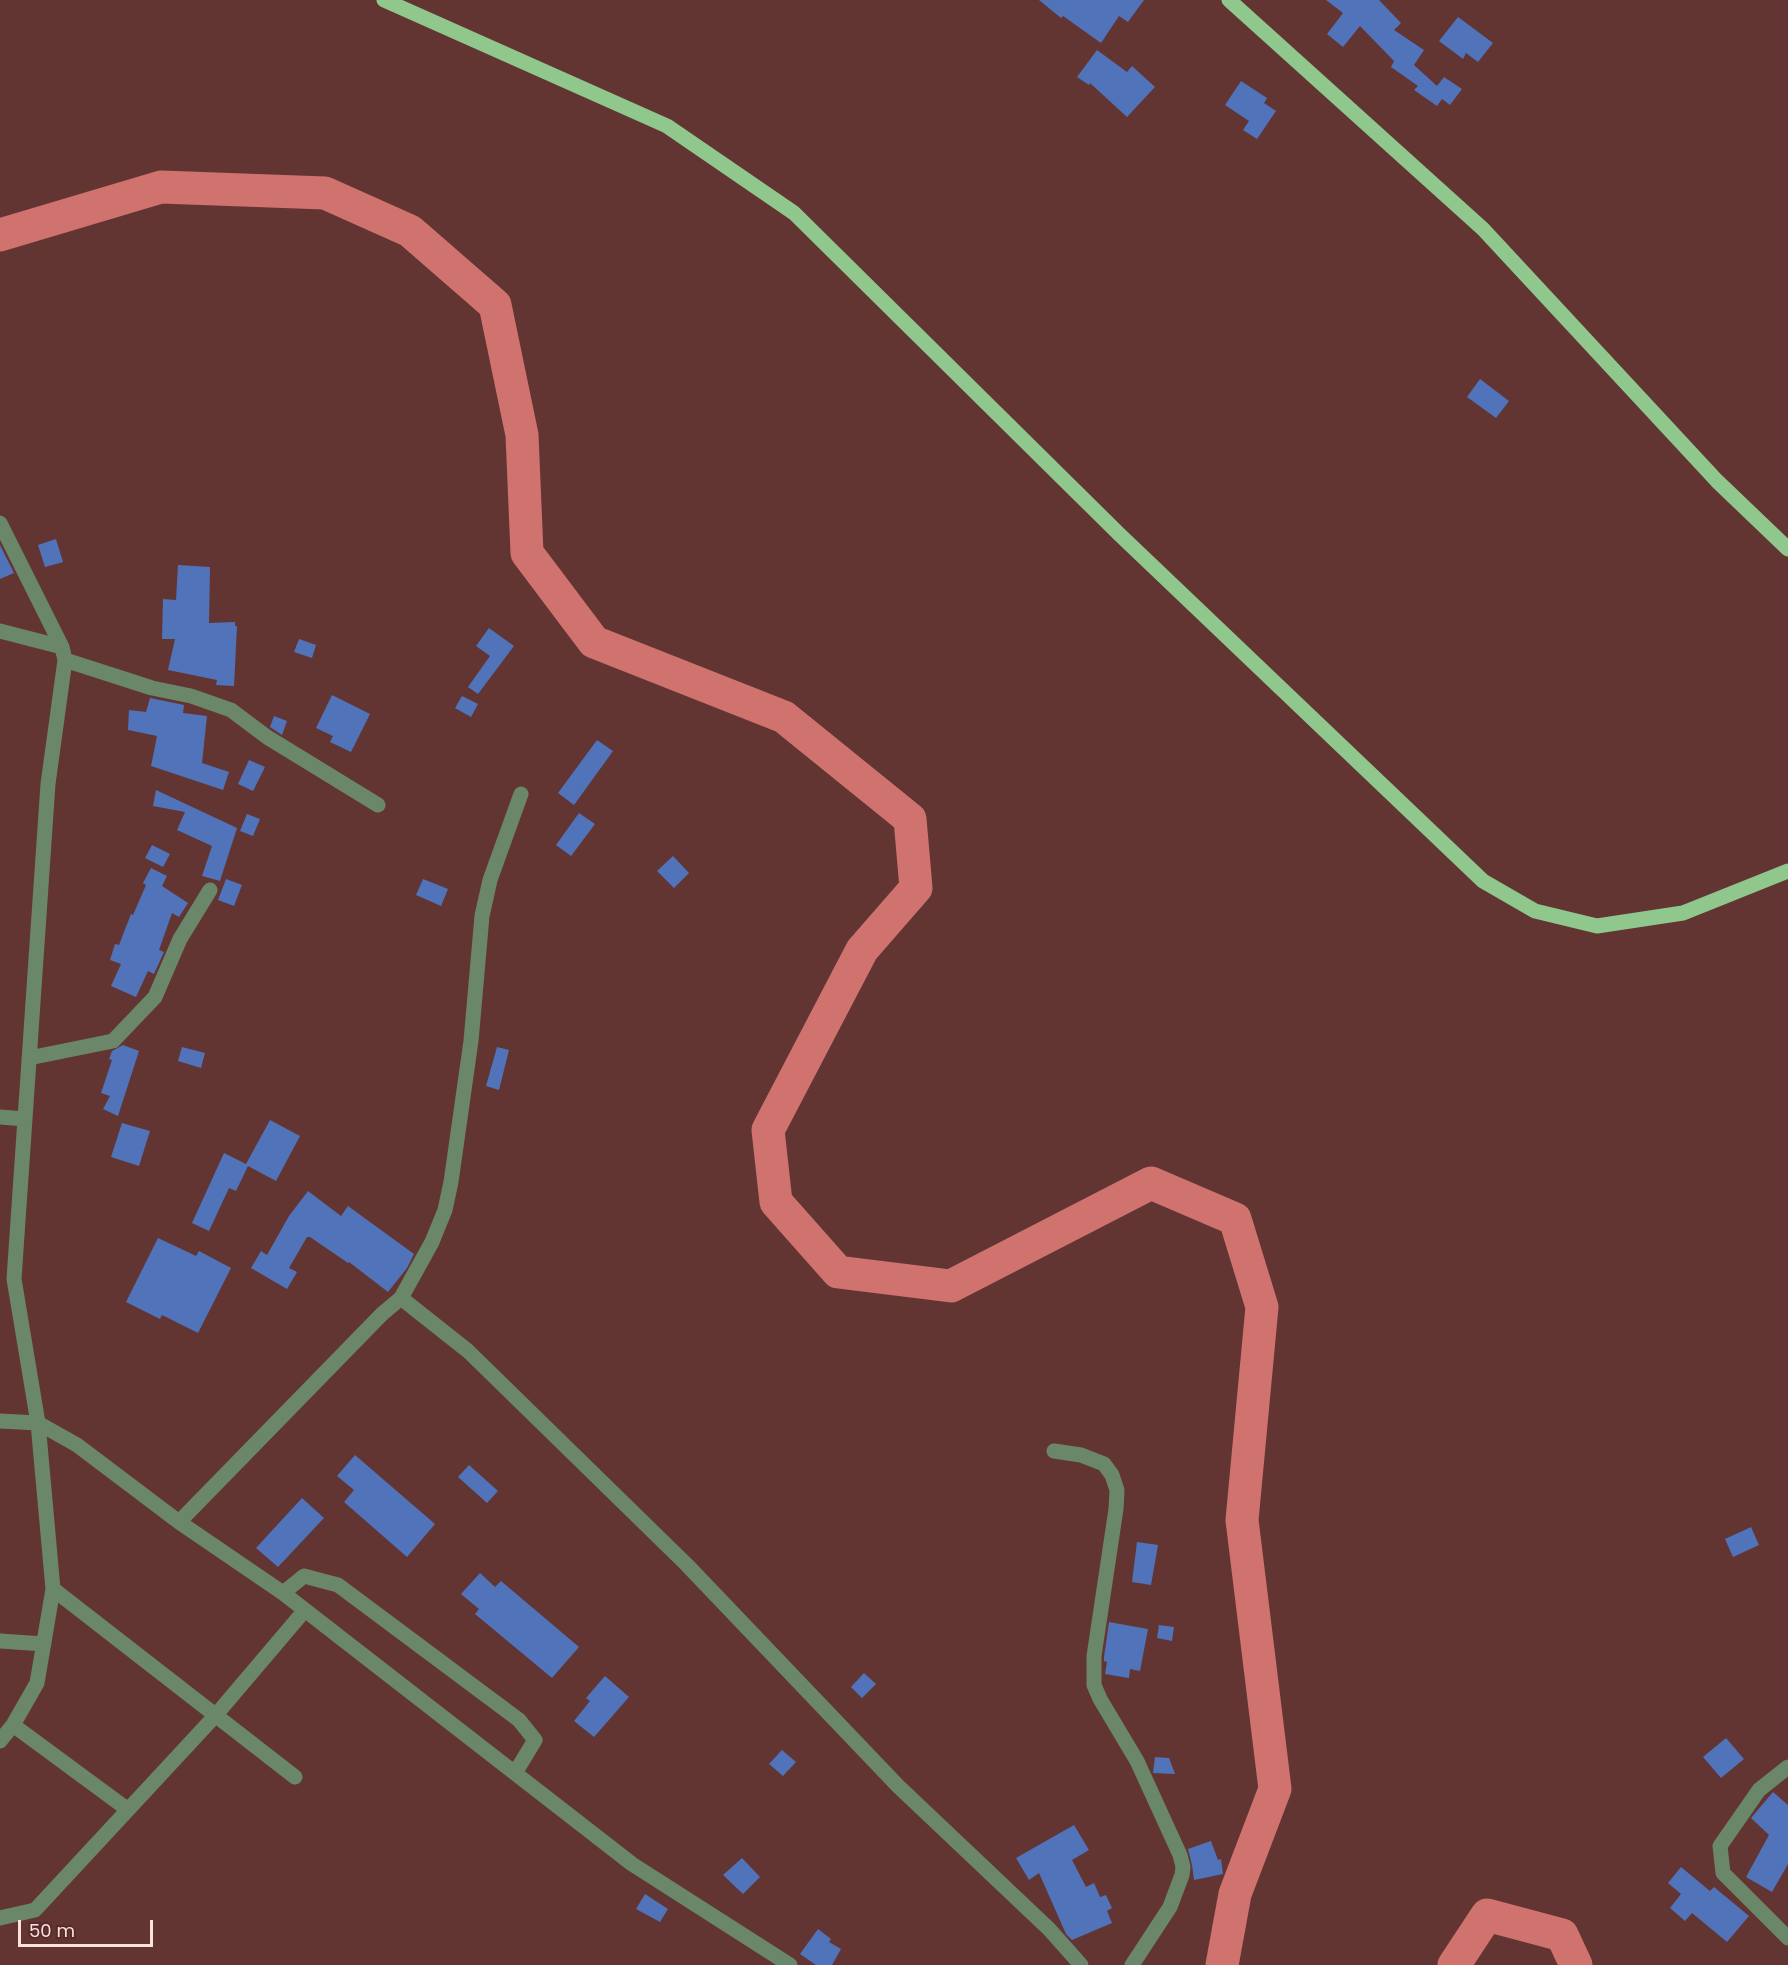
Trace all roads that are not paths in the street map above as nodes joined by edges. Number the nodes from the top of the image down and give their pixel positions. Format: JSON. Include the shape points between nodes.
{"nodes":[{"id":1,"x":384,"y":0,"type":"edge"},
{"id":2,"x":1229,"y":0,"type":"edge"},
{"id":3,"x":0,"y":523,"type":"edge"},
{"id":4,"x":1788,"y":549,"type":"edge"},
{"id":5,"x":0,"y":631,"type":"edge"},
{"id":6,"x":63,"y":654,"type":"junction"},
{"id":7,"x":521,"y":794,"type":"dead end"},
{"id":8,"x":378,"y":805,"type":"dead end"},
{"id":9,"x":1788,"y":871,"type":"edge"},
{"id":10,"x":210,"y":890,"type":"dead end"},
{"id":11,"x":29,"y":1058,"type":"junction"},
{"id":12,"x":0,"y":1117,"type":"edge"},
{"id":13,"x":25,"y":1119,"type":"junction"},
{"id":14,"x":401,"y":1298,"type":"junction"},
{"id":15,"x":0,"y":1421,"type":"edge"},
{"id":16,"x":38,"y":1423,"type":"junction"},
{"id":17,"x":1054,"y":1451,"type":"dead end"},
{"id":18,"x":179,"y":1522,"type":"junction"},
{"id":19,"x":53,"y":1589,"type":"junction"},
{"id":20,"x":282,"y":1593,"type":"junction"},
{"id":21,"x":305,"y":1610,"type":"junction"},
{"id":22,"x":0,"y":1641,"type":"edge"},
{"id":23,"x":44,"y":1644,"type":"junction"},
{"id":24,"x":215,"y":1716,"type":"junction"},
{"id":25,"x":13,"y":1725,"type":"junction"},
{"id":26,"x":0,"y":1741,"type":"edge"},
{"id":27,"x":1788,"y":1767,"type":"edge"},
{"id":28,"x":515,"y":1773,"type":"junction"},
{"id":29,"x":295,"y":1778,"type":"dead end"},
{"id":30,"x":127,"y":1809,"type":"junction"},
{"id":31,"x":0,"y":1918,"type":"edge"},
{"id":32,"x":1788,"y":1938,"type":"edge"},
{"id":33,"x":789,"y":1965,"type":"edge"},
{"id":34,"x":1081,"y":1965,"type":"edge"},
{"id":35,"x":1132,"y":1965,"type":"edge"}],
"edges":[{"from":1,"to":9,"type":"main road","via":[[667,126],[795,213],[1119,534],[1483,881],[1535,911],[1597,926],[1683,913]]},
{"from":2,"to":4,"type":"main road","via":[[1483,229],[1718,481]]},
{"from":3,"to":6,"type":"street"},
{"from":5,"to":6,"type":"street"},
{"from":6,"to":8,"type":"street","via":[[152,688],[231,710],[267,737]]},
{"from":6,"to":11,"type":"street","via":[[48,784]]},
{"from":7,"to":14,"type":"street","via":[[490,880],[482,916],[471,1041],[445,1210]]},
{"from":10,"to":11,"type":"street","via":[[180,939],[155,997],[113,1041]]},
{"from":11,"to":13,"type":"street"},
{"from":12,"to":13,"type":"street"},
{"from":13,"to":16,"type":"street","via":[[14,1279]]},
{"from":14,"to":18,"type":"street"},
{"from":14,"to":34,"type":"street","via":[[468,1351],[687,1565],[898,1786],[1049,1929]]},
{"from":15,"to":16,"type":"street"},
{"from":16,"to":18,"type":"street","via":[[77,1445]]},
{"from":16,"to":19,"type":"street"},
{"from":17,"to":35,"type":"street","via":[[1082,1455],[1104,1464],[1113,1475],[1116,1509],[1094,1656],[1094,1685],[1137,1761],[1183,1867],[1170,1907]]},
{"from":18,"to":20,"type":"street"},
{"from":19,"to":23,"type":"street"},
{"from":19,"to":24,"type":"street"},
{"from":20,"to":21,"type":"street"},
{"from":20,"to":28,"type":"street","via":[[304,1576],[338,1585],[519,1720],[535,1740]]},
{"from":21,"to":24,"type":"street"},
{"from":21,"to":28,"type":"street"},
{"from":22,"to":23,"type":"street"},
{"from":23,"to":25,"type":"street","via":[[37,1683]]},
{"from":24,"to":29,"type":"street"},
{"from":24,"to":30,"type":"street"},
{"from":25,"to":26,"type":"street"},
{"from":25,"to":30,"type":"street"},
{"from":27,"to":32,"type":"street","via":[[1759,1790],[1720,1846],[1723,1874]]},
{"from":28,"to":33,"type":"street","via":[[632,1864]]},
{"from":30,"to":31,"type":"street","via":[[35,1910]]}]}
